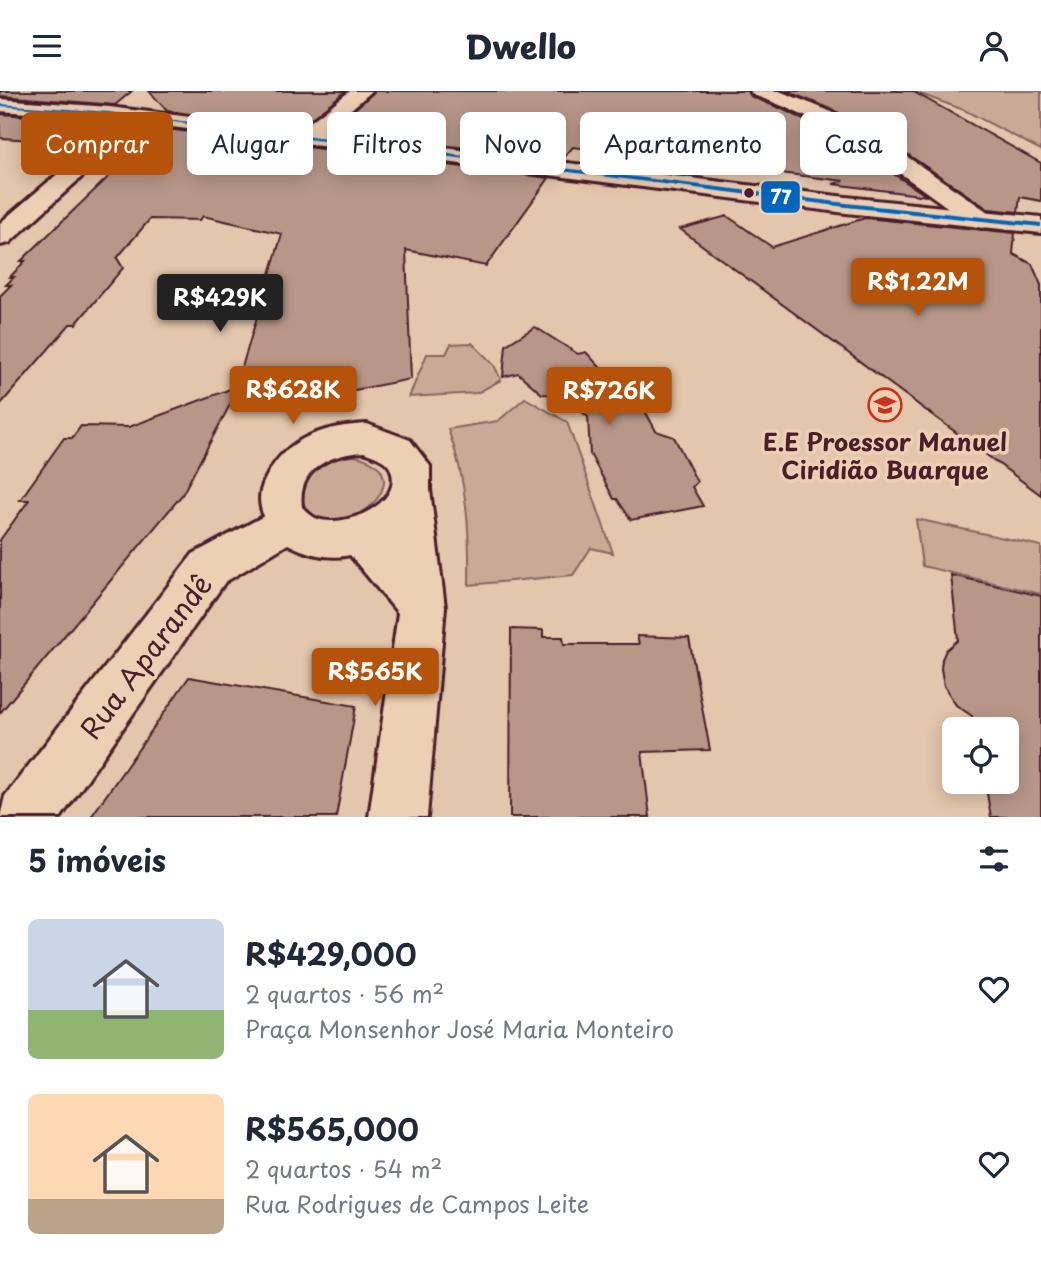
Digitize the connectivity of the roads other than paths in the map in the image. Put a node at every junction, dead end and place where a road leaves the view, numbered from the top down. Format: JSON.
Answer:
{"nodes":[{"id":1,"x":362,"y":91,"type":"edge"},
{"id":2,"x":760,"y":91,"type":"edge"},
{"id":3,"x":0,"y":105,"type":"edge"},
{"id":4,"x":79,"y":112,"type":"edge"},
{"id":5,"x":313,"y":131,"type":"edge"},
{"id":6,"x":313,"y":139,"type":"edge"},
{"id":7,"x":70,"y":175,"type":"edge"},
{"id":8,"x":982,"y":220,"type":"junction"},
{"id":9,"x":1041,"y":225,"type":"edge"},
{"id":10,"x":0,"y":237,"type":"edge"},
{"id":11,"x":411,"y":493,"type":"junction"},
{"id":12,"x":289,"y":523,"type":"junction"},
{"id":13,"x":360,"y":536,"type":"junction"},
{"id":14,"x":422,"y":607,"type":"junction"},
{"id":15,"x":26,"y":817,"type":"edge"},
{"id":16,"x":398,"y":817,"type":"edge"}],
"edges":[{"from":1,"to":5,"type":"street"},
{"from":2,"to":8,"type":"street"},
{"from":3,"to":4,"type":"street"},
{"from":6,"to":8,"type":"street"},
{"from":7,"to":10,"type":"street"},
{"from":8,"to":9,"type":"street"},
{"from":11,"to":12,"type":"street"},
{"from":11,"to":13,"type":"street"},
{"from":11,"to":14,"type":"street"},
{"from":12,"to":13,"type":"street"},
{"from":12,"to":15,"type":"street","name":"Rua Aparandê"},
{"from":13,"to":14,"type":"street"},
{"from":14,"to":16,"type":"street"}]}
